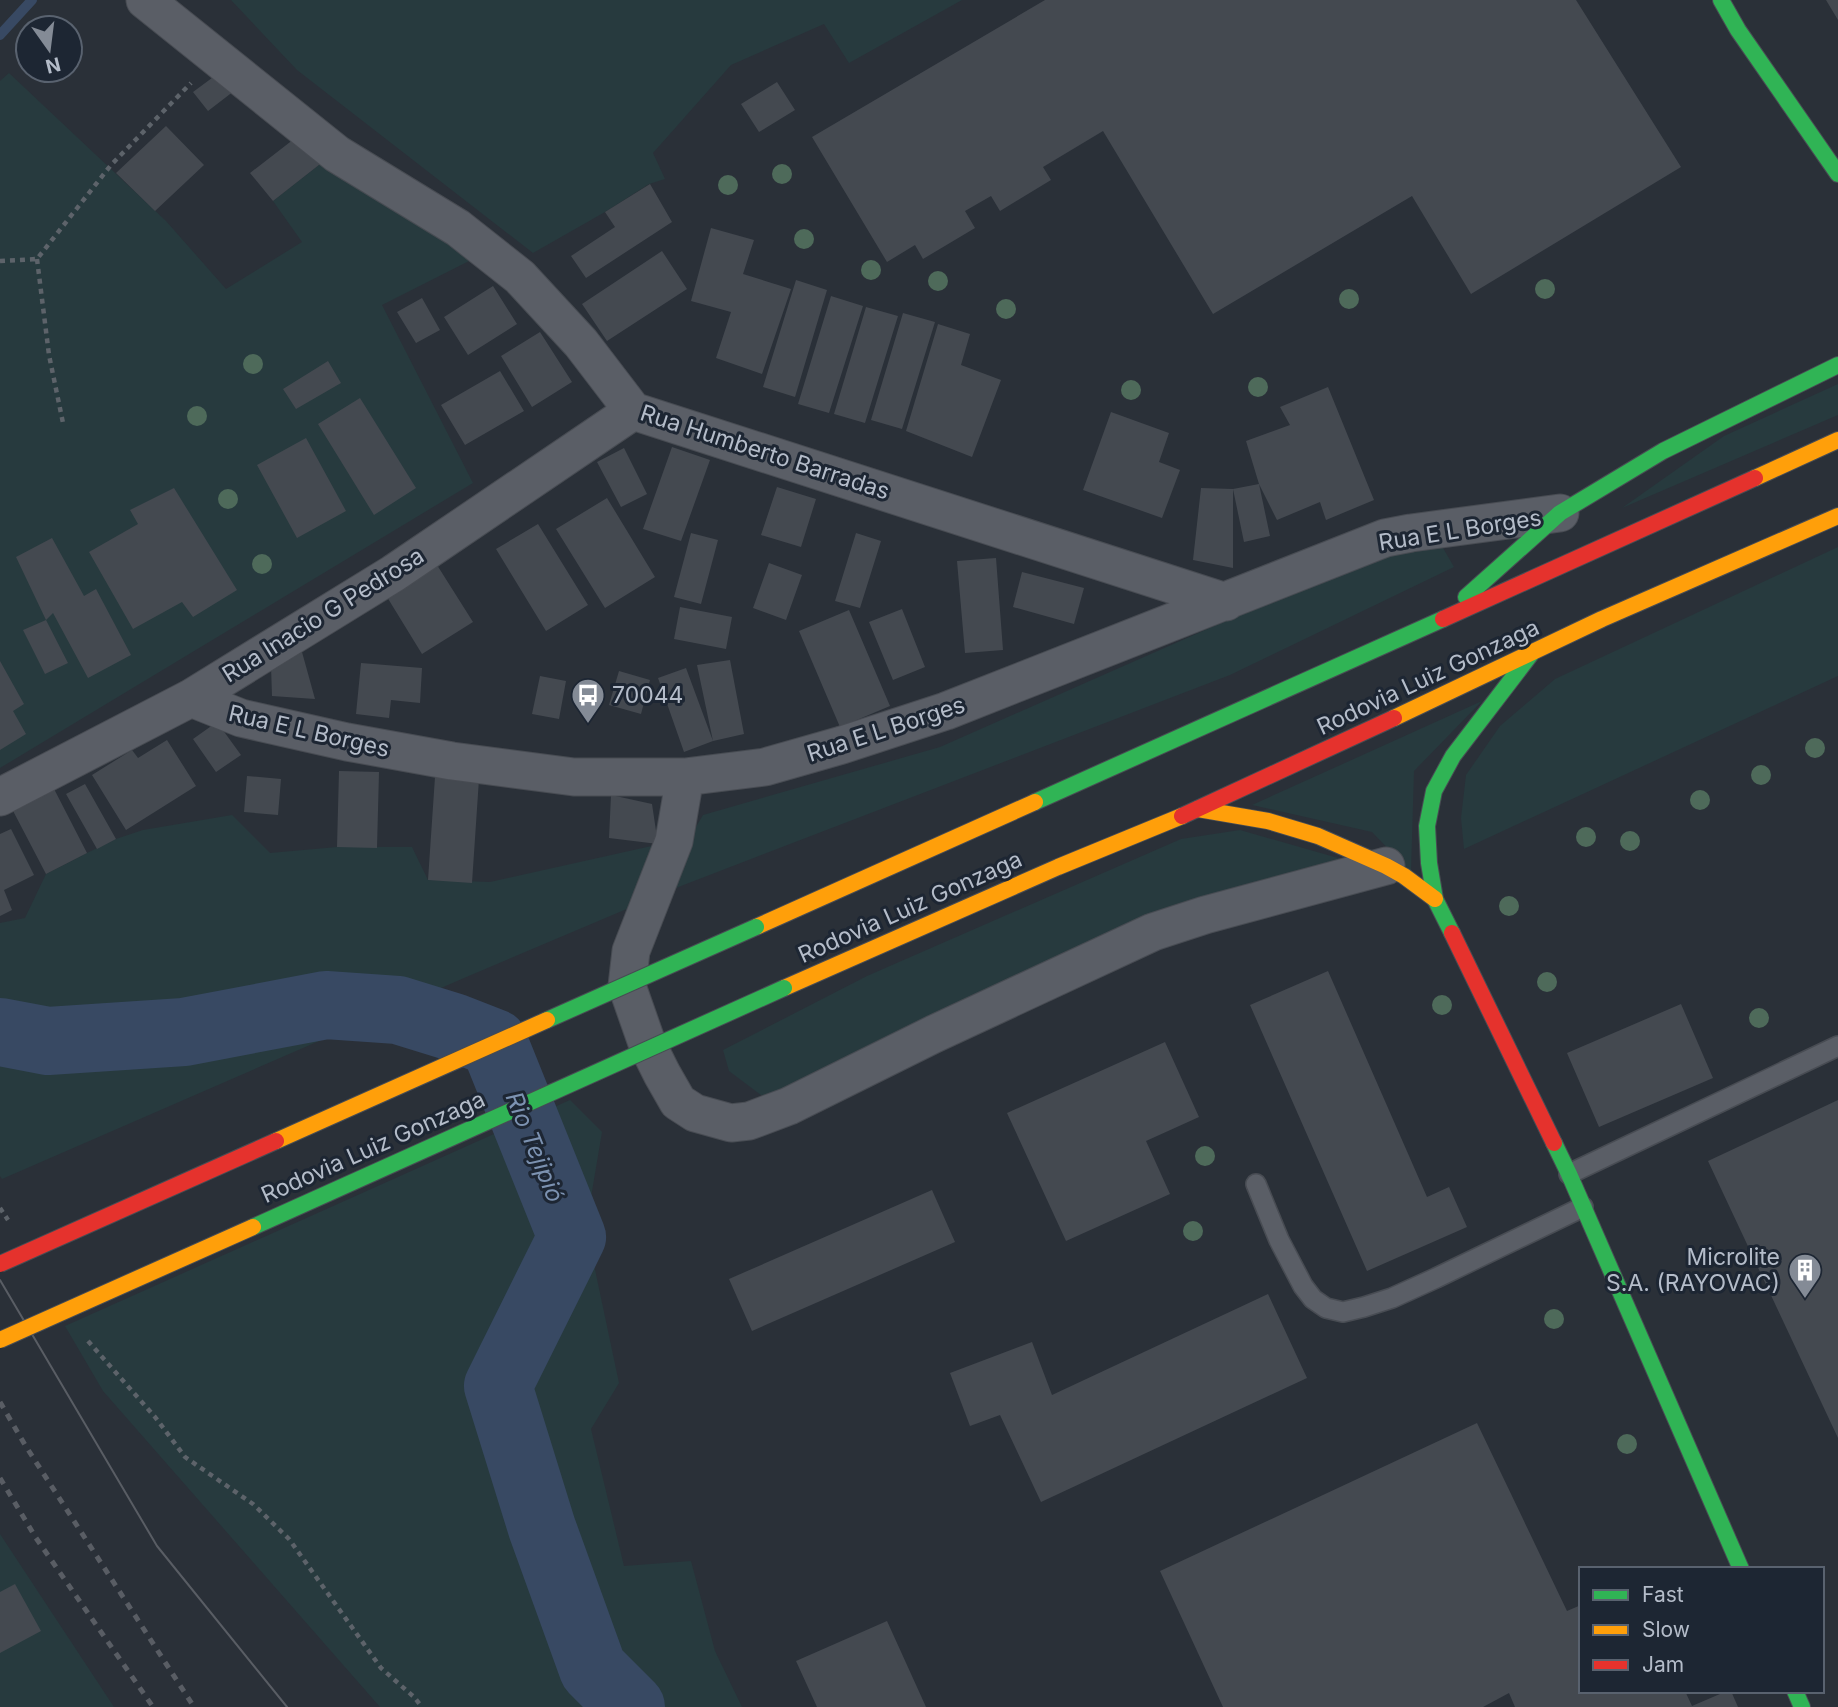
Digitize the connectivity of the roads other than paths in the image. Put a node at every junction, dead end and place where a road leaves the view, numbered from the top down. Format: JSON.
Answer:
{"nodes":[{"id":1,"x":145,"y":0,"type":"edge"},
{"id":2,"x":1721,"y":0,"type":"edge"},
{"id":3,"x":1838,"y":174,"type":"edge"},
{"id":4,"x":1838,"y":365,"type":"edge"},
{"id":5,"x":633,"y":411,"type":"junction"},
{"id":6,"x":1838,"y":440,"type":"edge"},
{"id":7,"x":1560,"y":513,"type":"junction"},
{"id":8,"x":1838,"y":516,"type":"edge"},
{"id":9,"x":1226,"y":602,"type":"junction"},
{"id":10,"x":1435,"y":624,"type":"junction"},
{"id":11,"x":1531,"y":654,"type":"junction"},
{"id":12,"x":191,"y":698,"type":"junction"},
{"id":13,"x":685,"y":777,"type":"junction"},
{"id":14,"x":0,"y":797,"type":"edge"},
{"id":15,"x":1198,"y":809,"type":"junction"},
{"id":16,"x":1385,"y":866,"type":"junction"},
{"id":17,"x":1435,"y":899,"type":"junction"},
{"id":18,"x":1838,"y":1046,"type":"edge"},
{"id":19,"x":1569,"y":1174,"type":"junction"},
{"id":20,"x":1256,"y":1184,"type":"dead end"},
{"id":21,"x":1583,"y":1208,"type":"junction"},
{"id":22,"x":0,"y":1264,"type":"edge"},
{"id":23,"x":0,"y":1340,"type":"edge"},
{"id":24,"x":1740,"y":1567,"type":"edge"}],
"edges":[{"from":1,"to":5,"type":"street","name":"Rua Humberto Barradas"},
{"from":2,"to":3,"type":"main road"},
{"from":4,"to":7,"type":"main road"},
{"from":5,"to":9,"type":"street","name":"Rua Humberto Barradas"},
{"from":5,"to":12,"type":"street","name":"Rua Inacio G Pedrosa"},
{"from":6,"to":10,"type":"main road","name":"Rodovia Luiz Gonzaga"},
{"from":7,"to":9,"type":"street","name":"Rua E L Borges"},
{"from":7,"to":10,"type":"main road"},
{"from":8,"to":11,"type":"main road","name":"Rodovia Luiz Gonzaga"},
{"from":9,"to":13,"type":"street","name":"Rua E L Borges"},
{"from":10,"to":22,"type":"main road","name":"Rodovia Luiz Gonzaga","bridge":true},
{"from":11,"to":15,"type":"main road","name":"Rodovia Luiz Gonzaga"},
{"from":11,"to":17,"type":"main road"},
{"from":12,"to":13,"type":"street","name":"Rua E L Borges"},
{"from":12,"to":14,"type":"street","name":"Rua Inacio G Pedrosa"},
{"from":13,"to":16,"type":"street"},
{"from":15,"to":16,"type":"main road"},
{"from":15,"to":23,"type":"main road","name":"Rodovia Luiz Gonzaga","bridge":true},
{"from":16,"to":17,"type":"main road"},
{"from":17,"to":19,"type":"main road"},
{"from":18,"to":19,"type":"lane"},
{"from":19,"to":21,"type":"main road"},
{"from":20,"to":21,"type":"lane"},
{"from":21,"to":24,"type":"main road"}]}
